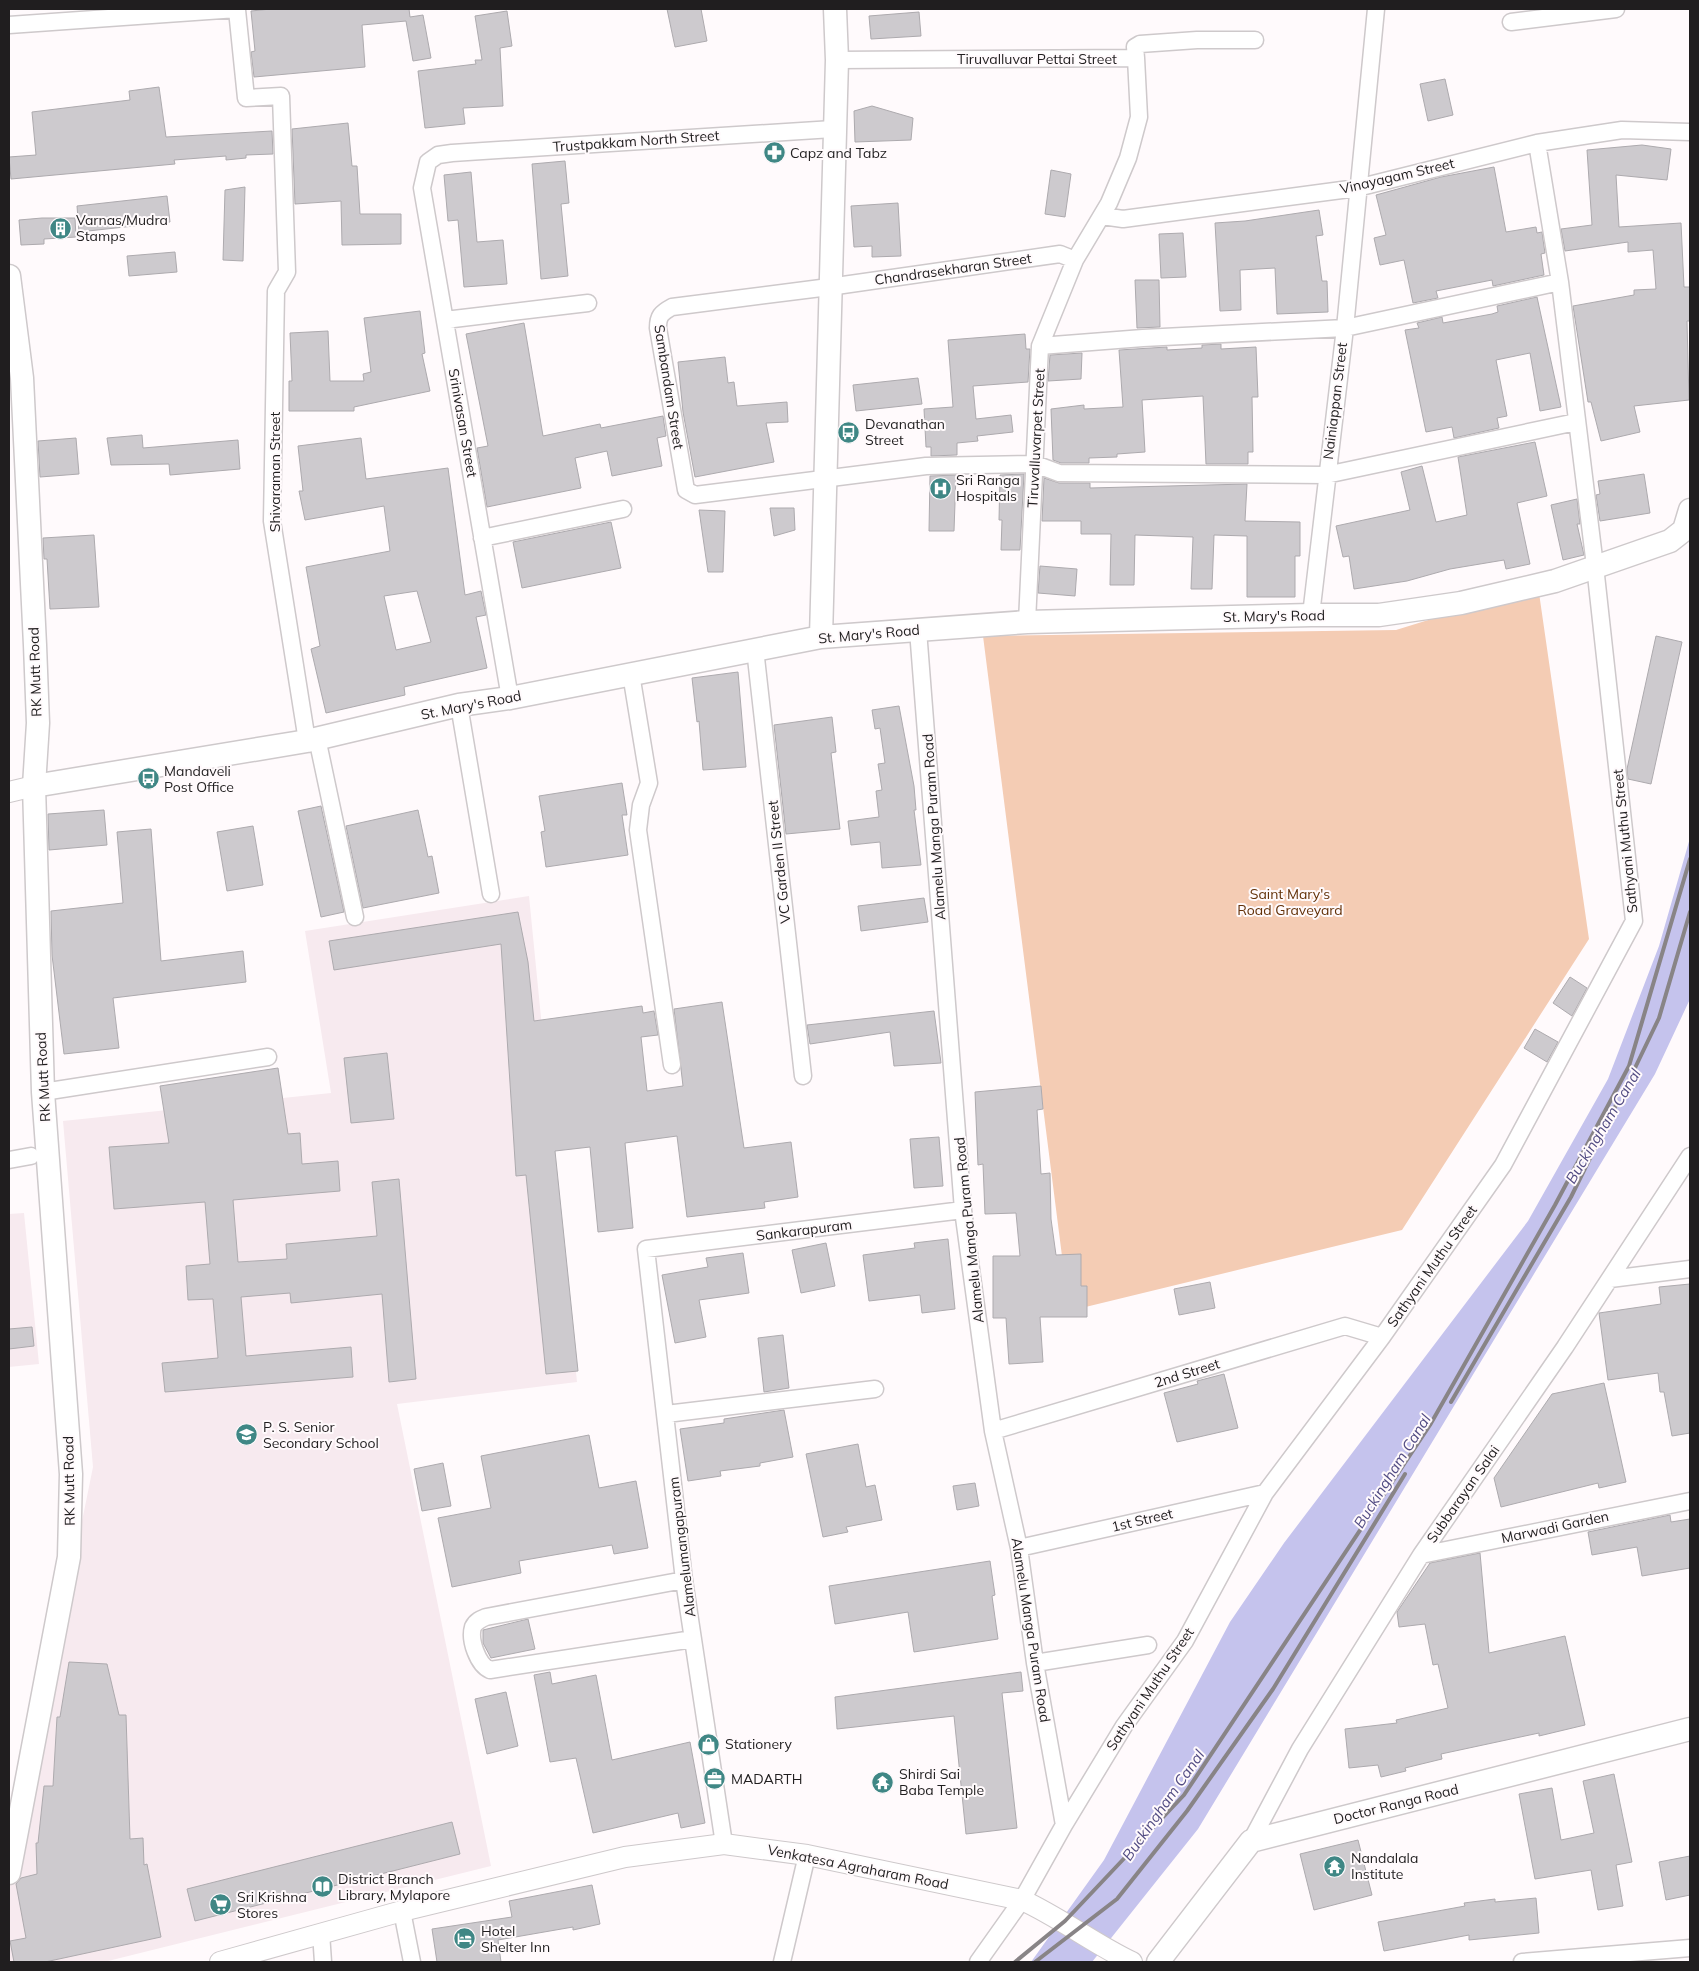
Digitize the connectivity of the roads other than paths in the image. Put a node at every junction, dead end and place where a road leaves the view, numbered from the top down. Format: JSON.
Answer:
{"nodes":[{"id":1,"x":835,"y":9,"type":"edge"},
{"id":2,"x":1376,"y":9,"type":"edge"},
{"id":3,"x":1616,"y":9,"type":"edge"},
{"id":4,"x":237,"y":10,"type":"edge"},
{"id":5,"x":1511,"y":22,"type":"dead end"},
{"id":6,"x":9,"y":25,"type":"edge"},
{"id":7,"x":1255,"y":40,"type":"dead end"},
{"id":8,"x":1136,"y":58,"type":"junction"},
{"id":9,"x":837,"y":60,"type":"junction"},
{"id":10,"x":833,"y":129,"type":"junction"},
{"id":11,"x":1690,"y":132,"type":"edge"},
{"id":12,"x":1537,"y":143,"type":"junction"},
{"id":13,"x":438,"y":155,"type":"joint"},
{"id":14,"x":1357,"y":188,"type":"junction"},
{"id":15,"x":1102,"y":216,"type":"junction"},
{"id":16,"x":1076,"y":260,"type":"junction"},
{"id":17,"x":9,"y":276,"type":"edge"},
{"id":18,"x":1560,"y":282,"type":"junction"},
{"id":19,"x":829,"y":287,"type":"junction"},
{"id":20,"x":588,"y":303,"type":"dead end"},
{"id":21,"x":445,"y":320,"type":"junction"},
{"id":22,"x":1345,"y":328,"type":"junction"},
{"id":23,"x":1040,"y":346,"type":"junction"},
{"id":24,"x":16,"y":378,"type":"edge"},
{"id":25,"x":1576,"y":422,"type":"junction"},
{"id":26,"x":1035,"y":464,"type":"junction"},
{"id":27,"x":1326,"y":475,"type":"junction"},
{"id":28,"x":826,"y":477,"type":"junction"},
{"id":29,"x":623,"y":509,"type":"dead end"},
{"id":30,"x":1690,"y":510,"type":"edge"},
{"id":31,"x":482,"y":538,"type":"junction"},
{"id":32,"x":1595,"y":566,"type":"junction"},
{"id":33,"x":1311,"y":614,"type":"junction"},
{"id":34,"x":1027,"y":622,"type":"junction"},
{"id":35,"x":918,"y":630,"type":"junction"},
{"id":36,"x":821,"y":637,"type":"junction"},
{"id":37,"x":755,"y":649,"type":"junction"},
{"id":38,"x":631,"y":674,"type":"junction"},
{"id":39,"x":510,"y":698,"type":"junction"},
{"id":40,"x":459,"y":706,"type":"junction"},
{"id":41,"x":312,"y":740,"type":"junction"},
{"id":42,"x":34,"y":786,"type":"junction"},
{"id":43,"x":9,"y":792,"type":"edge"},
{"id":44,"x":490,"y":894,"type":"dead end"},
{"id":45,"x":355,"y":917,"type":"dead end"},
{"id":46,"x":268,"y":1057,"type":"dead end"},
{"id":47,"x":672,"y":1065,"type":"dead end"},
{"id":48,"x":803,"y":1076,"type":"dead end"},
{"id":49,"x":43,"y":1092,"type":"junction"},
{"id":50,"x":31,"y":1156,"type":"dead end"},
{"id":51,"x":1690,"y":1156,"type":"edge"},
{"id":52,"x":9,"y":1160,"type":"edge"},
{"id":53,"x":963,"y":1210,"type":"junction"},
{"id":54,"x":646,"y":1249,"type":"joint"},
{"id":55,"x":1690,"y":1269,"type":"edge"},
{"id":56,"x":1610,"y":1279,"type":"junction"},
{"id":57,"x":1382,"y":1337,"type":"junction"},
{"id":58,"x":875,"y":1389,"type":"dead end"},
{"id":59,"x":666,"y":1414,"type":"junction"},
{"id":60,"x":993,"y":1431,"type":"junction"},
{"id":61,"x":1265,"y":1493,"type":"junction"},
{"id":62,"x":1690,"y":1501,"type":"edge"},
{"id":63,"x":1019,"y":1548,"type":"junction"},
{"id":64,"x":1421,"y":1555,"type":"junction"},
{"id":65,"x":684,"y":1580,"type":"junction"},
{"id":66,"x":693,"y":1639,"type":"junction"},
{"id":67,"x":1148,"y":1645,"type":"dead end"},
{"id":68,"x":1035,"y":1663,"type":"junction"},
{"id":69,"x":1690,"y":1729,"type":"edge"},
{"id":70,"x":1064,"y":1825,"type":"junction"},
{"id":71,"x":1251,"y":1841,"type":"junction"},
{"id":72,"x":724,"y":1844,"type":"junction"},
{"id":73,"x":808,"y":1855,"type":"junction"},
{"id":74,"x":9,"y":1873,"type":"edge"},
{"id":75,"x":1022,"y":1900,"type":"junction"},
{"id":76,"x":402,"y":1911,"type":"junction"},
{"id":77,"x":321,"y":1933,"type":"junction"},
{"id":78,"x":1690,"y":1948,"type":"edge"},
{"id":79,"x":1124,"y":1958,"type":"edge"},
{"id":80,"x":220,"y":1962,"type":"edge"},
{"id":81,"x":323,"y":1962,"type":"edge"},
{"id":82,"x":412,"y":1962,"type":"edge"},
{"id":83,"x":782,"y":1962,"type":"edge"},
{"id":84,"x":978,"y":1962,"type":"edge"},
{"id":85,"x":1158,"y":1962,"type":"edge"},
{"id":86,"x":1522,"y":1962,"type":"edge"}],
"edges":[{"from":1,"to":9,"type":"main road"},
{"from":2,"to":14,"type":"street","name":"Nainiappan Street"},
{"from":3,"to":5,"type":"street"},
{"from":4,"to":6,"type":"street"},
{"from":4,"to":41,"type":"street","name":"Shivaraman Street"},
{"from":7,"to":8,"type":"street","name":"Tiruvalluvar Pettai Street"},
{"from":8,"to":9,"type":"street","name":"Tiruvalluvar Pettai Street"},
{"from":8,"to":15,"type":"street","name":"Tiruvalluvarpet Street"},
{"from":9,"to":10,"type":"main road"},
{"from":10,"to":13,"type":"street","name":"Trustpakkam North Street"},
{"from":10,"to":19,"type":"main road"},
{"from":11,"to":12,"type":"street","name":"Vinayagam Street"},
{"from":12,"to":14,"type":"street","name":"Vinayagam Street"},
{"from":12,"to":18,"type":"street","name":"Sathyani Muthu Street"},
{"from":13,"to":21,"type":"street","name":"Srinivasan Street"},
{"from":14,"to":15,"type":"street","name":"Vinayagam Street"},
{"from":14,"to":22,"type":"street","name":"Nainiappan Street"},
{"from":15,"to":16,"type":"street","name":"Tiruvalluvarpet Street"},
{"from":16,"to":19,"type":"street","name":"Chandrasekharan Street"},
{"from":16,"to":23,"type":"street","name":"Tiruvalluvarpet Street"},
{"from":17,"to":24,"type":"main road","name":"RK Mutt Road"},
{"from":18,"to":22,"type":"street"},
{"from":18,"to":25,"type":"street","name":"Sathyani Muthu Street"},
{"from":19,"to":28,"type":"main road"},
{"from":19,"to":28,"type":"street","name":"Sambandam Street"},
{"from":20,"to":21,"type":"street"},
{"from":21,"to":31,"type":"street","name":"Srinivasan Street"},
{"from":22,"to":23,"type":"street"},
{"from":22,"to":27,"type":"street","name":"Nainiappan Street"},
{"from":23,"to":26,"type":"street","name":"Tiruvalluvarpet Street"},
{"from":24,"to":42,"type":"main road","name":"RK Mutt Road"},
{"from":25,"to":27,"type":"street"},
{"from":25,"to":32,"type":"street","name":"Sathyani Muthu Street"},
{"from":26,"to":27,"type":"street"},
{"from":26,"to":28,"type":"street"},
{"from":26,"to":34,"type":"street","name":"Tiruvalluvarpet Street"},
{"from":27,"to":33,"type":"street","name":"Nainiappan Street"},
{"from":28,"to":36,"type":"main road"},
{"from":29,"to":31,"type":"street"},
{"from":30,"to":32,"type":"main road","name":"St. Mary's Road"},
{"from":31,"to":39,"type":"street","name":"Srinivasan Street"},
{"from":32,"to":33,"type":"main road","name":"St. Mary's Road"},
{"from":32,"to":57,"type":"street","name":"Sathyani Muthu Street"},
{"from":33,"to":34,"type":"main road","name":"St. Mary's Road"},
{"from":34,"to":35,"type":"main road","name":"St. Mary's Road"},
{"from":35,"to":36,"type":"main road","name":"St. Mary's Road"},
{"from":35,"to":53,"type":"street","name":"Alamelu Manga Puram Road"},
{"from":36,"to":37,"type":"main road","name":"St. Mary's Road"},
{"from":37,"to":38,"type":"main road","name":"St. Mary's Road"},
{"from":37,"to":48,"type":"street","name":"VC Garden II Street"},
{"from":38,"to":39,"type":"main road","name":"St. Mary's Road"},
{"from":38,"to":47,"type":"street"},
{"from":39,"to":40,"type":"main road","name":"St. Mary's Road"},
{"from":40,"to":41,"type":"main road","name":"St. Mary's Road"},
{"from":40,"to":44,"type":"street"},
{"from":41,"to":42,"type":"main road","name":"St. Mary's Road"},
{"from":41,"to":45,"type":"street","name":"Shivaraman Street"},
{"from":42,"to":43,"type":"street"},
{"from":42,"to":49,"type":"main road","name":"RK Mutt Road"},
{"from":46,"to":49,"type":"street"},
{"from":49,"to":74,"type":"main road","name":"RK Mutt Road"},
{"from":50,"to":52,"type":"street"},
{"from":51,"to":56,"type":"street","name":"Subbarayan Salai"},
{"from":53,"to":54,"type":"street","name":"Sankarapuram"},
{"from":53,"to":60,"type":"street","name":"Alamelu Manga Puram Road"},
{"from":54,"to":59,"type":"street","name":"Alamelumangapuram"},
{"from":55,"to":56,"type":"street"},
{"from":56,"to":64,"type":"street","name":"Subbarayan Salai"},
{"from":57,"to":60,"type":"street","name":"2nd Street"},
{"from":57,"to":61,"type":"street","name":"Sathyani Muthu Street"},
{"from":58,"to":59,"type":"street"},
{"from":59,"to":65,"type":"street","name":"Alamelumangapuram"},
{"from":60,"to":63,"type":"street","name":"Alamelu Manga Puram Road"},
{"from":61,"to":63,"type":"street","name":"1st Street"},
{"from":61,"to":70,"type":"street","name":"Sathyani Muthu Street"},
{"from":62,"to":64,"type":"street","name":"Marwadi Garden"},
{"from":63,"to":68,"type":"street","name":"Alamelu Manga Puram Road"},
{"from":64,"to":71,"type":"street","name":"Subbarayan Salai"},
{"from":65,"to":66,"type":"street","name":"Alamelumangapuram"},
{"from":65,"to":66,"type":"street"},
{"from":66,"to":72,"type":"street","name":"Alamelumangapuram"},
{"from":67,"to":68,"type":"street"},
{"from":68,"to":70,"type":"street","name":"Alamelu Manga Puram Road"},
{"from":69,"to":71,"type":"main road","name":"Doctor Ranga Road"},
{"from":70,"to":75,"type":"street","name":"Sathyani Muthu Street"},
{"from":71,"to":85,"type":"main road"},
{"from":72,"to":73,"type":"street","name":"Venkatesa Agraharam Road"},
{"from":72,"to":76,"type":"street","name":"Venkatesa Agraharam Road"},
{"from":73,"to":75,"type":"street","name":"Venkatesa Agraharam Road"},
{"from":73,"to":83,"type":"street"},
{"from":75,"to":79,"type":"street","name":"Venkatesa Agraharam Road"},
{"from":75,"to":84,"type":"street","name":"Sathyani Muthu Street"},
{"from":76,"to":77,"type":"street","name":"Venkatesa Agraharam Road"},
{"from":76,"to":82,"type":"street"},
{"from":77,"to":80,"type":"street","name":"Venkatesa Agraharam Road"},
{"from":77,"to":81,"type":"street"},
{"from":78,"to":86,"type":"street"}]}
